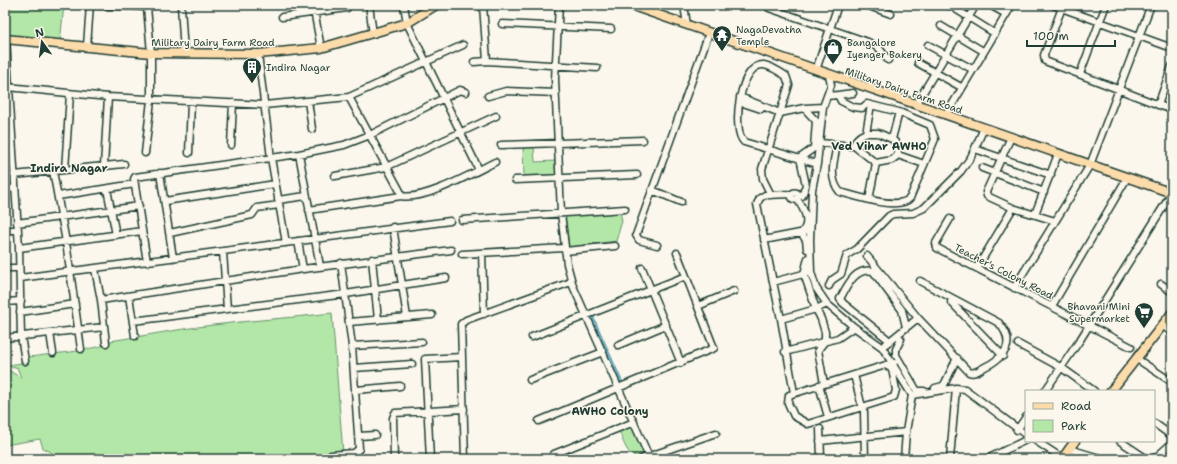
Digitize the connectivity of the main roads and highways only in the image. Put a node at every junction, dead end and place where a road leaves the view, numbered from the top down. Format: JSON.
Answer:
{"nodes":[{"id":1,"x":436,"y":5,"type":"edge"},
{"id":2,"x":630,"y":5,"type":"edge"},
{"id":3,"x":5,"y":39,"type":"edge"},
{"id":4,"x":1172,"y":193,"type":"edge"},
{"id":5,"x":1172,"y":313,"type":"edge"},
{"id":6,"x":1112,"y":390,"type":"edge"},
{"id":7,"x":1074,"y":442,"type":"edge"},
{"id":8,"x":1062,"y":458,"type":"edge"}],
"edges":[{"from":1,"to":3,"type":"main road","name":"Military Dairy Farm Road"},
{"from":2,"to":4,"type":"main road","name":"Military Dairy Farm Road"},
{"from":5,"to":6,"type":"main road"},
{"from":7,"to":8,"type":"main road"}]}
